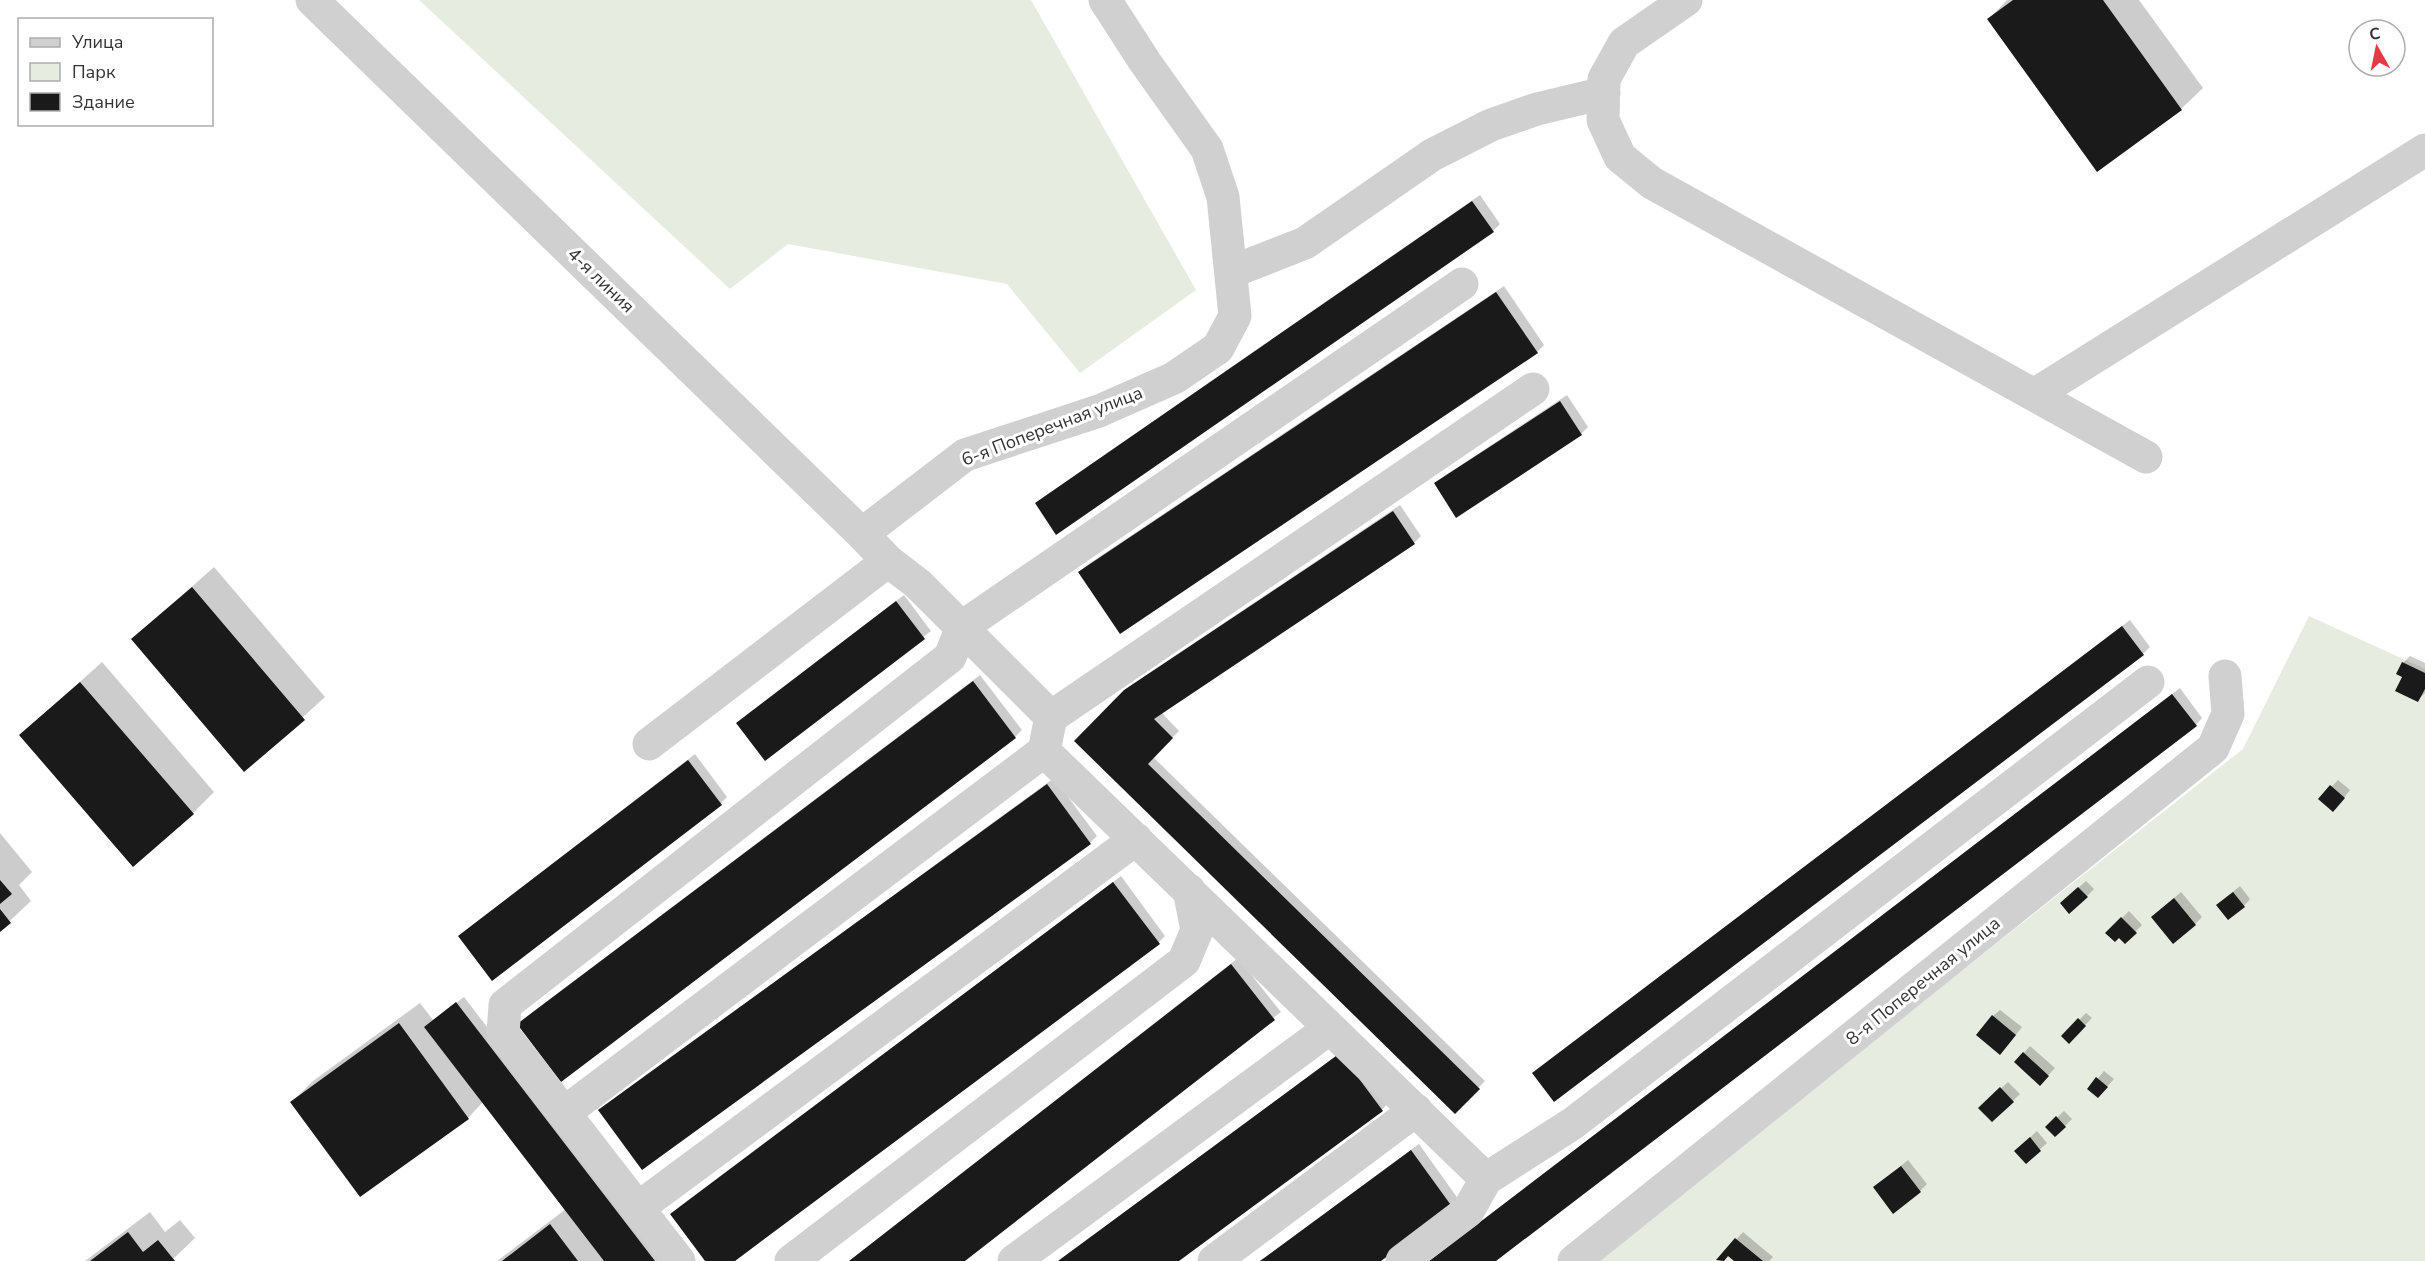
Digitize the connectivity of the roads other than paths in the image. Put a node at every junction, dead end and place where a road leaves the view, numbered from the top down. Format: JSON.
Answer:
{"nodes":[{"id":1,"x":312,"y":0,"type":"edge"},
{"id":2,"x":1105,"y":0,"type":"edge"},
{"id":3,"x":1686,"y":0,"type":"edge"},
{"id":4,"x":1604,"y":93,"type":"junction"},
{"id":5,"x":2425,"y":150,"type":"edge"},
{"id":6,"x":1231,"y":272,"type":"junction"},
{"id":7,"x":1462,"y":284,"type":"dead end"},
{"id":8,"x":1533,"y":389,"type":"dead end"},
{"id":9,"x":2034,"y":394,"type":"junction"},
{"id":10,"x":2146,"y":457,"type":"dead end"},
{"id":11,"x":862,"y":534,"type":"junction"},
{"id":12,"x":888,"y":561,"type":"junction"},
{"id":13,"x":962,"y":627,"type":"junction"},
{"id":14,"x":2225,"y":676,"type":"dead end"},
{"id":15,"x":2148,"y":682,"type":"dead end"},
{"id":16,"x":1051,"y":717,"type":"junction"},
{"id":17,"x":649,"y":744,"type":"dead end"},
{"id":18,"x":1044,"y":751,"type":"junction"},
{"id":19,"x":1136,"y":839,"type":"junction"},
{"id":20,"x":1189,"y":890,"type":"junction"},
{"id":21,"x":1330,"y":1028,"type":"junction"},
{"id":22,"x":1416,"y":1110,"type":"junction"},
{"id":23,"x":564,"y":1113,"type":"junction"},
{"id":24,"x":1486,"y":1179,"type":"junction"},
{"id":25,"x":639,"y":1208,"type":"junction"},
{"id":26,"x":680,"y":1261,"type":"edge"},
{"id":27,"x":791,"y":1261,"type":"edge"},
{"id":28,"x":1014,"y":1261,"type":"edge"},
{"id":29,"x":1214,"y":1261,"type":"edge"},
{"id":30,"x":1402,"y":1261,"type":"edge"},
{"id":31,"x":1574,"y":1261,"type":"edge"}],
"edges":[{"from":1,"to":11,"type":"street","name":"4-я линия"},
{"from":2,"to":6,"type":"street"},
{"from":3,"to":4,"type":"street"},
{"from":4,"to":6,"type":"street"},
{"from":4,"to":9,"type":"street"},
{"from":5,"to":9,"type":"street"},
{"from":6,"to":11,"type":"street","name":"6-я Поперечная улица"},
{"from":7,"to":13,"type":"street"},
{"from":8,"to":16,"type":"street"},
{"from":9,"to":10,"type":"street"},
{"from":11,"to":12,"type":"street","name":"4-я линия"},
{"from":12,"to":13,"type":"street","name":"4-я линия"},
{"from":12,"to":17,"type":"street"},
{"from":13,"to":16,"type":"street","name":"4-я линия"},
{"from":13,"to":23,"type":"street"},
{"from":14,"to":31,"type":"street","name":"8-я Поперечная улица"},
{"from":15,"to":24,"type":"street"},
{"from":16,"to":18,"type":"street"},
{"from":18,"to":19,"type":"street"},
{"from":18,"to":23,"type":"street"},
{"from":19,"to":20,"type":"street"},
{"from":19,"to":25,"type":"street"},
{"from":20,"to":21,"type":"street"},
{"from":20,"to":27,"type":"street"},
{"from":21,"to":22,"type":"street"},
{"from":21,"to":28,"type":"street"},
{"from":22,"to":24,"type":"street"},
{"from":22,"to":29,"type":"street"},
{"from":23,"to":25,"type":"street"},
{"from":24,"to":30,"type":"street"},
{"from":25,"to":26,"type":"street"}]}
